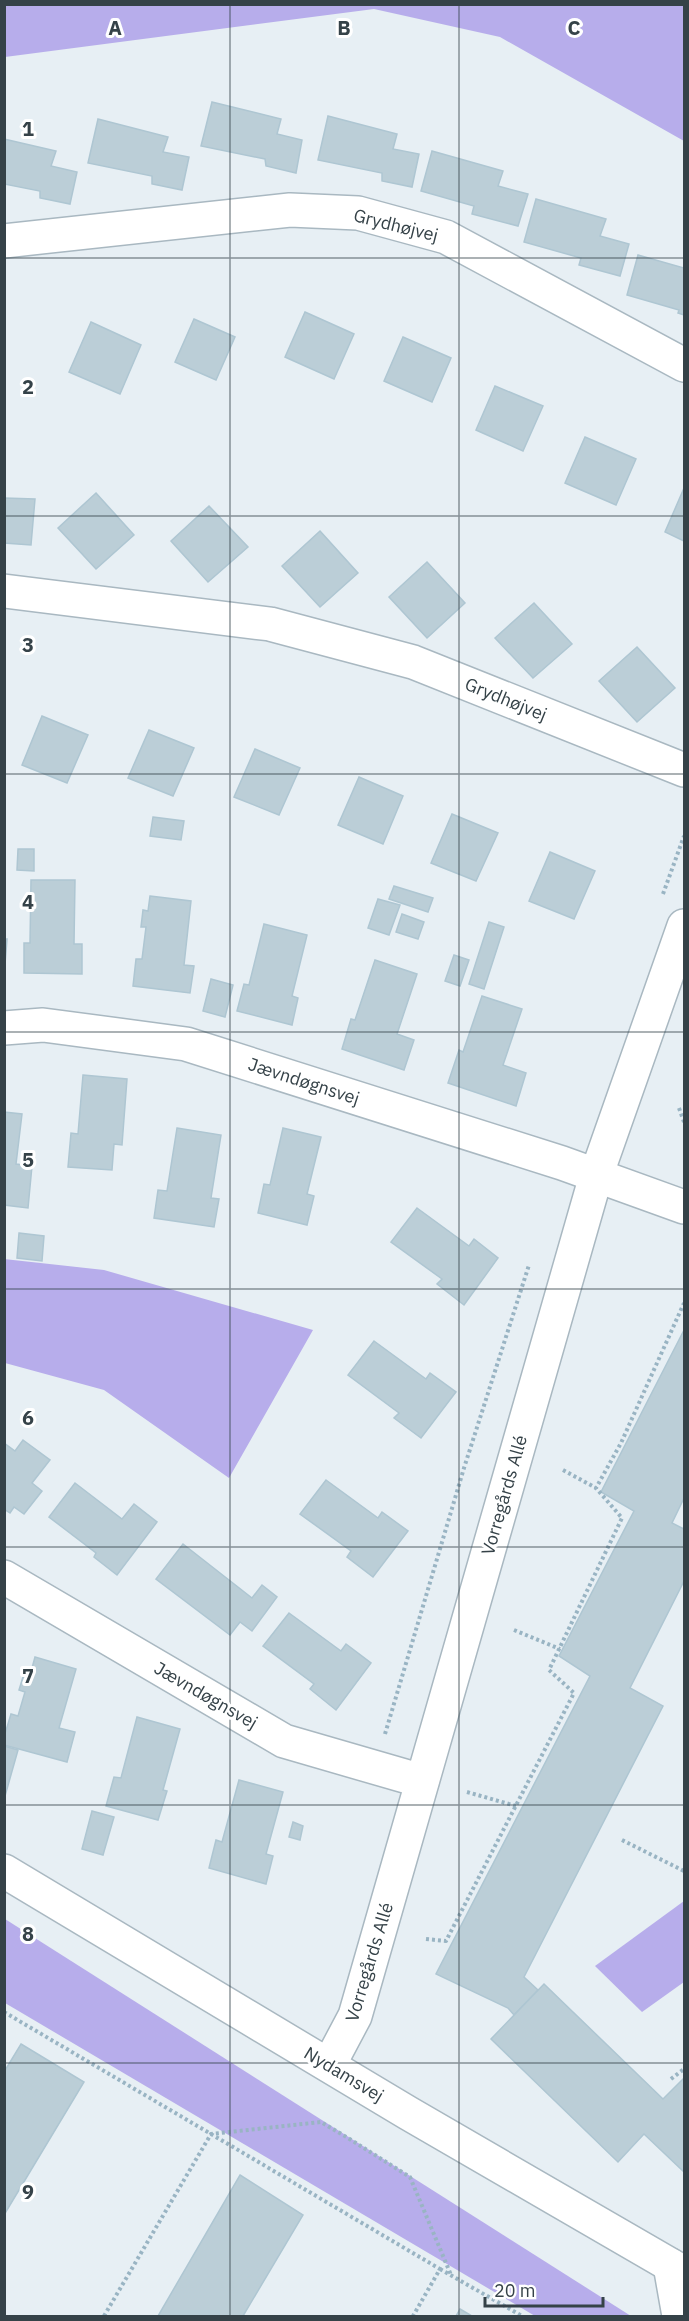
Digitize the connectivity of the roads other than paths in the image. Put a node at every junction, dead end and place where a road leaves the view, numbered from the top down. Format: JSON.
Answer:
{"nodes":[{"id":1,"x":4,"y":241,"type":"edge"},
{"id":2,"x":684,"y":365,"type":"edge"},
{"id":3,"x":4,"y":591,"type":"edge"},
{"id":4,"x":684,"y":770,"type":"edge"},
{"id":5,"x":684,"y":926,"type":"edge"},
{"id":6,"x":4,"y":1028,"type":"edge"},
{"id":7,"x":596,"y":1176,"type":"junction"},
{"id":8,"x":684,"y":1207,"type":"edge"},
{"id":9,"x":4,"y":1577,"type":"edge"},
{"id":10,"x":422,"y":1781,"type":"junction"},
{"id":11,"x":4,"y":1871,"type":"edge"},
{"id":12,"x":329,"y":2065,"type":"junction"},
{"id":13,"x":677,"y":2269,"type":"edge"},
{"id":14,"x":679,"y":2316,"type":"edge"}],
"edges":[{"from":1,"to":2,"type":"street","name":"Grydhøjvej"},
{"from":3,"to":4,"type":"street","name":"Grydhøjvej"},
{"from":5,"to":7,"type":"street","name":"Vorregårds Allé"},
{"from":6,"to":7,"type":"street","name":"Jævndøgnsvej"},
{"from":7,"to":8,"type":"street","name":"Jævndøgnsvej"},
{"from":7,"to":10,"type":"street","name":"Vorregårds Allé"},
{"from":9,"to":10,"type":"street","name":"Jævndøgnsvej"},
{"from":10,"to":12,"type":"street","name":"Vorregårds Allé"},
{"from":11,"to":12,"type":"street","name":"Nydamsvej"},
{"from":12,"to":13,"type":"street","name":"Nydamsvej"},
{"from":13,"to":14,"type":"street"}]}
